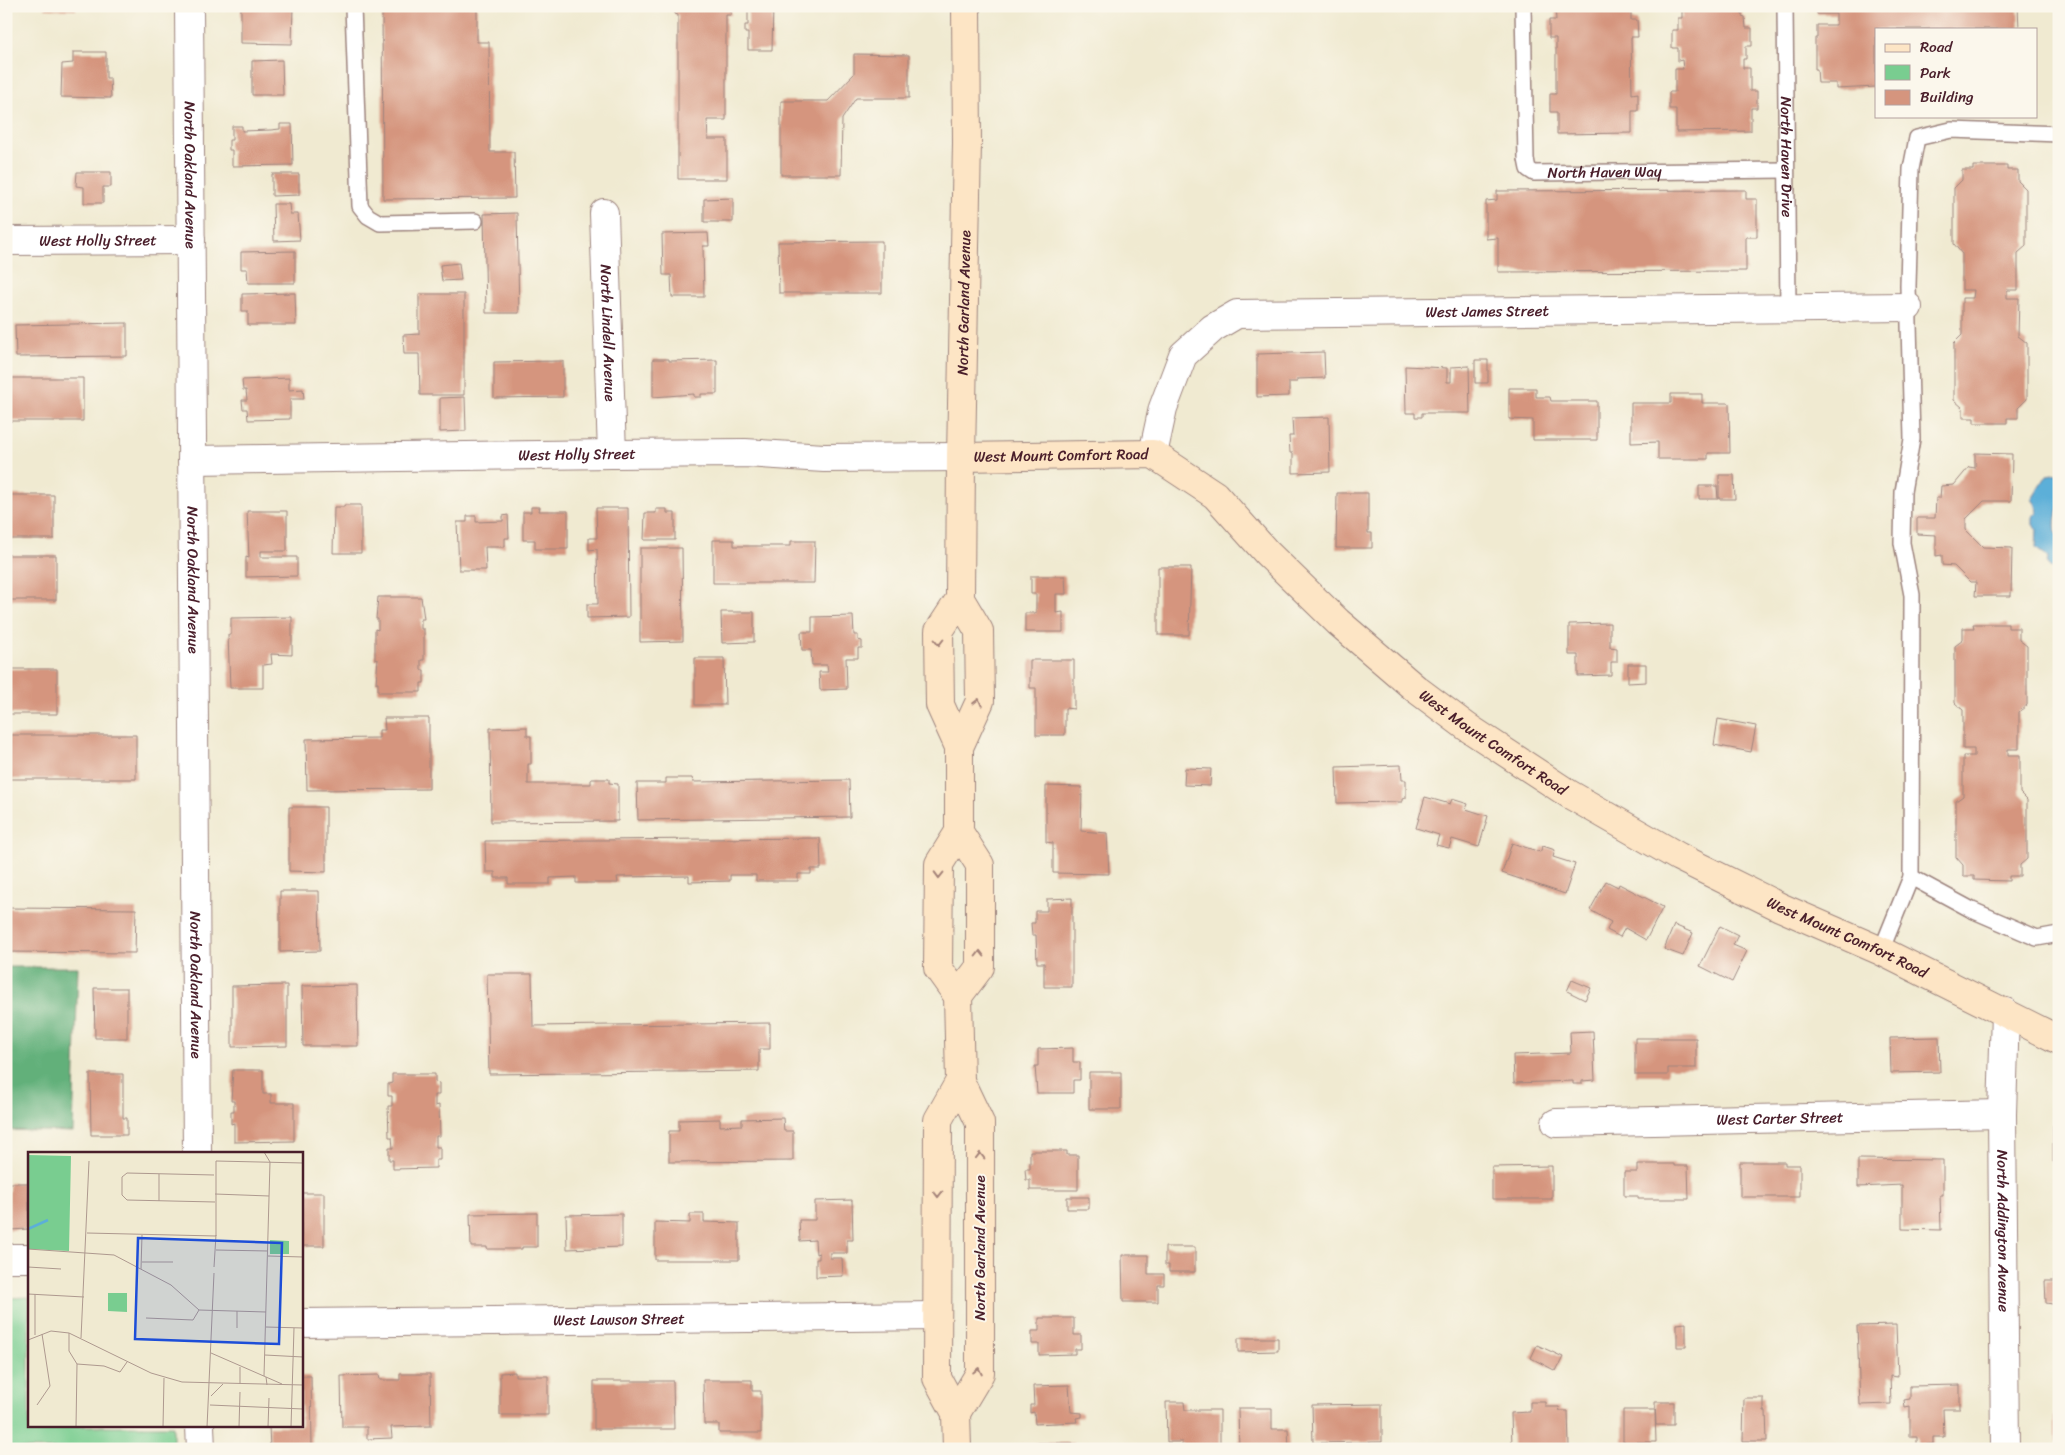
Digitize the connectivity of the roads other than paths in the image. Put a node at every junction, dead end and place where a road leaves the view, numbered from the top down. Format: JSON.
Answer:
{"nodes":[{"id":1,"x":189,"y":6,"type":"edge"},
{"id":2,"x":353,"y":6,"type":"edge"},
{"id":3,"x":966,"y":6,"type":"edge"},
{"id":4,"x":1523,"y":6,"type":"edge"},
{"id":5,"x":1785,"y":6,"type":"edge"},
{"id":6,"x":2059,"y":134,"type":"edge"},
{"id":7,"x":1786,"y":170,"type":"junction"},
{"id":8,"x":604,"y":213,"type":"dead end"},
{"id":9,"x":475,"y":221,"type":"dead end"},
{"id":10,"x":191,"y":240,"type":"junction"},
{"id":11,"x":6,"y":241,"type":"edge"},
{"id":12,"x":1908,"y":307,"type":"junction"},
{"id":13,"x":1788,"y":308,"type":"junction"},
{"id":14,"x":612,"y":454,"type":"junction"},
{"id":15,"x":1154,"y":454,"type":"junction"},
{"id":16,"x":960,"y":457,"type":"junction"},
{"id":17,"x":192,"y":460,"type":"junction"},
{"id":18,"x":960,"y":599,"type":"junction"},
{"id":19,"x":959,"y":747,"type":"junction"},
{"id":20,"x":959,"y":832,"type":"junction"},
{"id":21,"x":1911,"y":877,"type":"junction"},
{"id":22,"x":2059,"y":934,"type":"edge"},
{"id":23,"x":1881,"y":950,"type":"junction"},
{"id":24,"x":958,"y":996,"type":"junction"},
{"id":25,"x":2005,"y":1012,"type":"junction"},
{"id":26,"x":2059,"y":1040,"type":"edge"},
{"id":27,"x":960,"y":1081,"type":"junction"},
{"id":28,"x":2002,"y":1114,"type":"junction"},
{"id":29,"x":1556,"y":1123,"type":"dead end"},
{"id":30,"x":197,"y":1152,"type":"edge"},
{"id":31,"x":6,"y":1258,"type":"edge"},
{"id":32,"x":28,"y":1258,"type":"edge"},
{"id":33,"x":937,"y":1316,"type":"junction"},
{"id":34,"x":302,"y":1323,"type":"edge"},
{"id":35,"x":956,"y":1414,"type":"junction"},
{"id":36,"x":200,"y":1428,"type":"edge"},
{"id":37,"x":201,"y":1449,"type":"edge"},
{"id":38,"x":957,"y":1449,"type":"edge"},
{"id":39,"x":2006,"y":1449,"type":"edge"}],
"edges":[{"from":1,"to":10,"type":"street","name":"North Oakland Avenue"},
{"from":2,"to":9,"type":"lane"},
{"from":3,"to":16,"type":"main road","name":"North Garland Avenue"},
{"from":4,"to":7,"type":"lane","name":"North Haven Way"},
{"from":5,"to":7,"type":"lane","name":"North Haven Drive"},
{"from":6,"to":12,"type":"lane"},
{"from":7,"to":13,"type":"lane","name":"North Haven Drive"},
{"from":8,"to":14,"type":"street","name":"North Lindell Avenue"},
{"from":10,"to":11,"type":"street","name":"West Holly Street"},
{"from":10,"to":17,"type":"street","name":"North Oakland Avenue"},
{"from":12,"to":13,"type":"street","name":"West James Street"},
{"from":12,"to":21,"type":"lane"},
{"from":13,"to":15,"type":"street","name":"West James Street"},
{"from":14,"to":16,"type":"street","name":"West Holly Street"},
{"from":14,"to":17,"type":"street","name":"West Holly Street"},
{"from":15,"to":16,"type":"main road","name":"West Mount Comfort Road"},
{"from":15,"to":23,"type":"main road","name":"West Mount Comfort Road"},
{"from":16,"to":18,"type":"main road","name":"North Garland Avenue"},
{"from":17,"to":30,"type":"street","name":"North Oakland Avenue"},
{"from":19,"to":18,"type":"main road","one_way":true},
{"from":18,"to":19,"type":"main road","one_way":true},
{"from":19,"to":20,"type":"main road"},
{"from":20,"to":24,"type":"main road","one_way":true},
{"from":24,"to":20,"type":"main road","one_way":true},
{"from":21,"to":22,"type":"lane"},
{"from":21,"to":23,"type":"lane"},
{"from":23,"to":25,"type":"main road","name":"West Mount Comfort Road"},
{"from":24,"to":27,"type":"main road","name":"North Garland Avenue"},
{"from":25,"to":26,"type":"main road","name":"West Mount Comfort Road"},
{"from":25,"to":28,"type":"street","name":"North Addington Avenue"},
{"from":27,"to":33,"type":"main road","one_way":true},
{"from":35,"to":27,"type":"main road","name":"North Garland Avenue","one_way":true},
{"from":28,"to":29,"type":"street","name":"West Carter Street"},
{"from":28,"to":39,"type":"street","name":"North Addington Avenue"},
{"from":31,"to":32,"type":"street"},
{"from":33,"to":34,"type":"street","name":"West Lawson Street"},
{"from":33,"to":35,"type":"main road"},
{"from":35,"to":38,"type":"main road"},
{"from":36,"to":37,"type":"street"}]}
